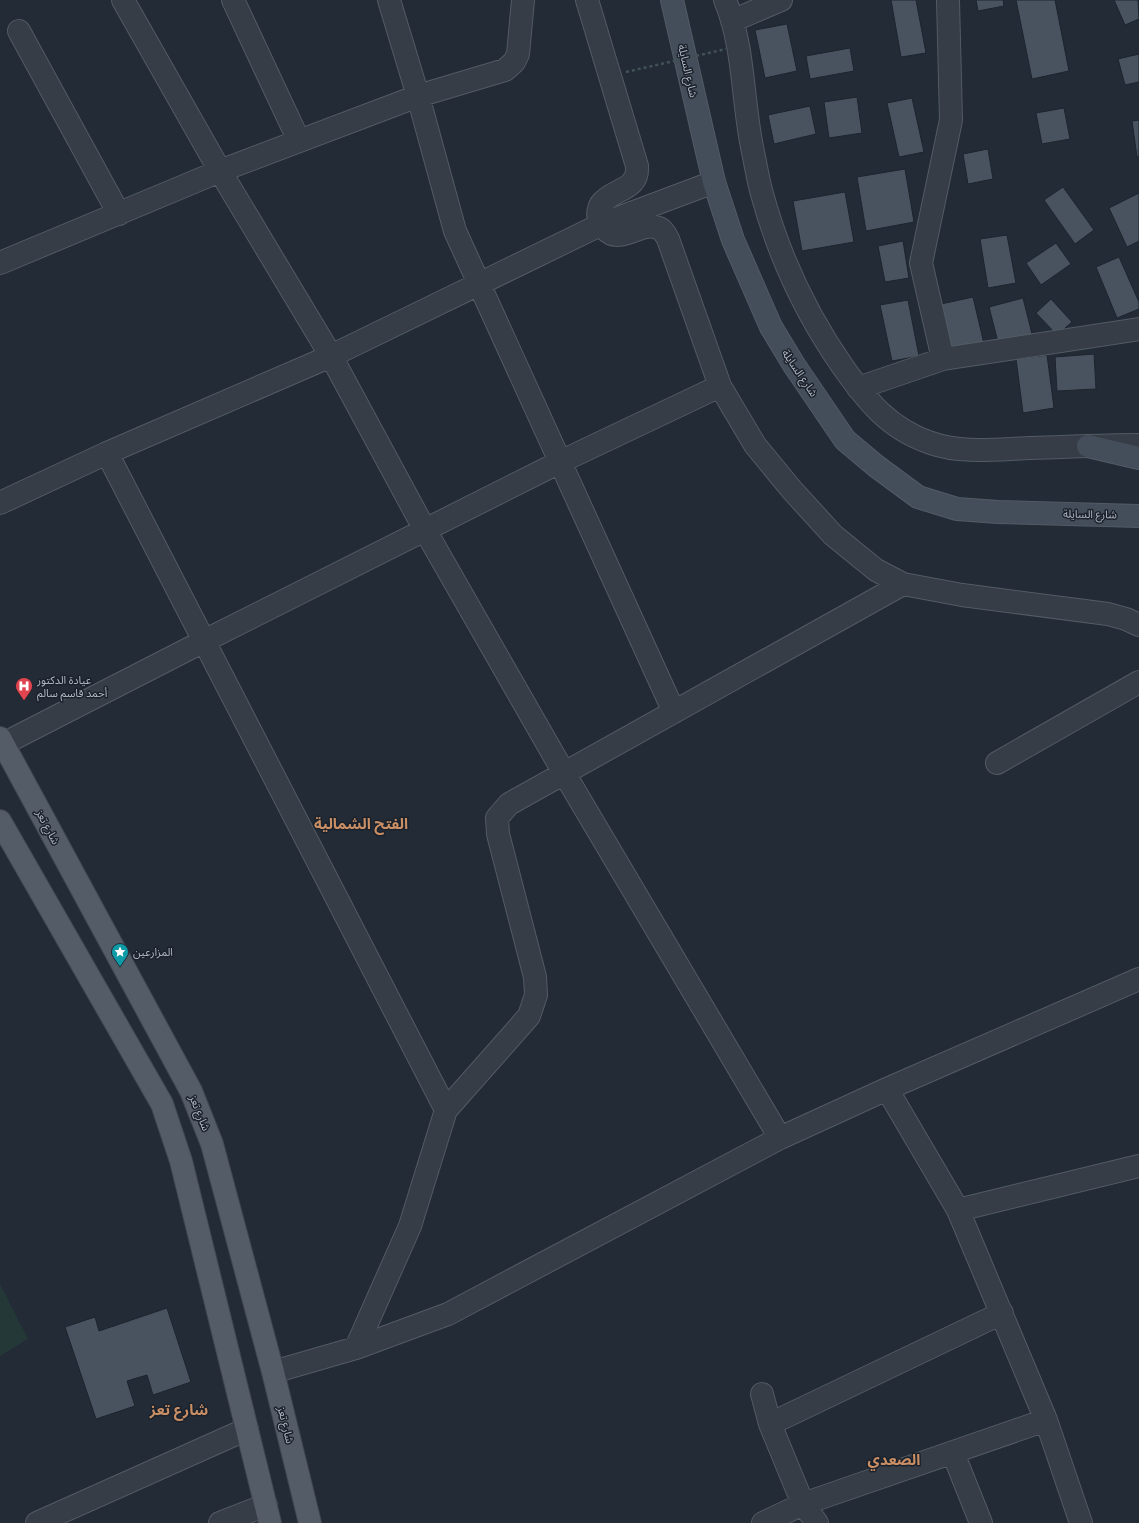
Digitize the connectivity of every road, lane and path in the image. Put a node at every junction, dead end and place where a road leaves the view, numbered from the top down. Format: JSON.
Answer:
{"nodes":[{"id":1,"x":123,"y":0,"type":"edge"},
{"id":2,"x":233,"y":0,"type":"edge"},
{"id":3,"x":389,"y":0,"type":"edge"},
{"id":4,"x":523,"y":0,"type":"edge"},
{"id":5,"x":588,"y":0,"type":"edge"},
{"id":6,"x":672,"y":0,"type":"edge"},
{"id":7,"x":724,"y":0,"type":"edge"},
{"id":8,"x":781,"y":0,"type":"edge"},
{"id":9,"x":948,"y":0,"type":"edge"},
{"id":10,"x":732,"y":21,"type":"junction"},
{"id":11,"x":19,"y":31,"type":"dead end"},
{"id":12,"x":726,"y":49,"type":"dead end"},
{"id":13,"x":626,"y":72,"type":"dead end"},
{"id":14,"x":418,"y":96,"type":"junction"},
{"id":15,"x":299,"y":141,"type":"junction"},
{"id":16,"x":220,"y":171,"type":"junction"},
{"id":17,"x":714,"y":182,"type":"junction"},
{"id":18,"x":119,"y":214,"type":"junction"},
{"id":19,"x":602,"y":224,"type":"junction"},
{"id":20,"x":0,"y":263,"type":"edge"},
{"id":21,"x":479,"y":283,"type":"junction"},
{"id":22,"x":1139,"y":328,"type":"edge"},
{"id":23,"x":331,"y":356,"type":"junction"},
{"id":24,"x":943,"y":359,"type":"junction"},
{"id":25,"x":720,"y":386,"type":"junction"},
{"id":26,"x":858,"y":388,"type":"junction"},
{"id":27,"x":1139,"y":445,"type":"edge"},
{"id":28,"x":1088,"y":446,"type":"junction"},
{"id":29,"x":107,"y":453,"type":"junction"},
{"id":30,"x":1139,"y":458,"type":"edge"},
{"id":31,"x":560,"y":462,"type":"junction"},
{"id":32,"x":0,"y":503,"type":"edge"},
{"id":33,"x":1139,"y":516,"type":"edge"},
{"id":34,"x":425,"y":530,"type":"junction"},
{"id":35,"x":903,"y":584,"type":"junction"},
{"id":36,"x":1139,"y":625,"type":"edge"},
{"id":37,"x":204,"y":641,"type":"junction"},
{"id":38,"x":1139,"y":682,"type":"edge"},
{"id":39,"x":674,"y":712,"type":"junction"},
{"id":40,"x":2,"y":741,"type":"edge"},
{"id":41,"x":997,"y":763,"type":"dead end"},
{"id":42,"x":564,"y":773,"type":"junction"},
{"id":43,"x":0,"y":821,"type":"edge"},
{"id":44,"x":1138,"y":984,"type":"edge"},
{"id":45,"x":887,"y":1089,"type":"junction"},
{"id":46,"x":191,"y":1091,"type":"junction"},
{"id":47,"x":162,"y":1104,"type":"junction"},
{"id":48,"x":446,"y":1110,"type":"junction"},
{"id":49,"x":780,"y":1138,"type":"junction"},
{"id":50,"x":1139,"y":1166,"type":"edge"},
{"id":51,"x":958,"y":1210,"type":"junction"},
{"id":52,"x":1002,"y":1313,"type":"junction"},
{"id":53,"x":356,"y":1348,"type":"junction"},
{"id":54,"x":273,"y":1372,"type":"junction"},
{"id":55,"x":762,"y":1394,"type":"dead end"},
{"id":56,"x":1046,"y":1420,"type":"junction"},
{"id":57,"x":770,"y":1424,"type":"junction"},
{"id":58,"x":247,"y":1429,"type":"junction"},
{"id":59,"x":953,"y":1453,"type":"junction"},
{"id":60,"x":804,"y":1504,"type":"junction"},
{"id":61,"x":268,"y":1514,"type":"edge"},
{"id":62,"x":37,"y":1523,"type":"edge"},
{"id":63,"x":220,"y":1523,"type":"edge"},
{"id":64,"x":310,"y":1523,"type":"edge"},
{"id":65,"x":763,"y":1523,"type":"edge"},
{"id":66,"x":817,"y":1523,"type":"edge"},
{"id":67,"x":981,"y":1523,"type":"edge"},
{"id":68,"x":1081,"y":1523,"type":"edge"}],
"edges":[{"from":1,"to":16,"type":"street"},
{"from":2,"to":15,"type":"street"},
{"from":3,"to":14,"type":"street"},
{"from":4,"to":14,"type":"street"},
{"from":5,"to":19,"type":"street"},
{"from":6,"to":17,"type":"main road","name":"شارع السايلة"},
{"from":7,"to":10,"type":"street"},
{"from":8,"to":10,"type":"street"},
{"from":9,"to":24,"type":"street"},
{"from":10,"to":26,"type":"street"},
{"from":11,"to":18,"type":"street"},
{"from":12,"to":13,"type":"path","bridge":true},
{"from":14,"to":15,"type":"street"},
{"from":14,"to":21,"type":"street"},
{"from":15,"to":16,"type":"street"},
{"from":16,"to":18,"type":"street"},
{"from":16,"to":23,"type":"street"},
{"from":17,"to":19,"type":"street"},
{"from":17,"to":33,"type":"main road","name":"شارع السايلة"},
{"from":18,"to":20,"type":"street"},
{"from":19,"to":21,"type":"street"},
{"from":19,"to":25,"type":"street"},
{"from":21,"to":23,"type":"street"},
{"from":21,"to":31,"type":"street"},
{"from":22,"to":24,"type":"street"},
{"from":23,"to":29,"type":"street"},
{"from":23,"to":34,"type":"street"},
{"from":24,"to":26,"type":"street"},
{"from":25,"to":31,"type":"street"},
{"from":25,"to":35,"type":"street"},
{"from":26,"to":28,"type":"street"},
{"from":27,"to":28,"type":"street"},
{"from":28,"to":30,"type":"main road"},
{"from":29,"to":32,"type":"street"},
{"from":29,"to":37,"type":"street"},
{"from":31,"to":34,"type":"street"},
{"from":31,"to":39,"type":"street"},
{"from":34,"to":37,"type":"street"},
{"from":34,"to":42,"type":"street"},
{"from":35,"to":36,"type":"street"},
{"from":35,"to":39,"type":"street"},
{"from":37,"to":40,"type":"street"},
{"from":37,"to":48,"type":"street"},
{"from":38,"to":41,"type":"street"},
{"from":39,"to":42,"type":"street"},
{"from":40,"to":46,"type":"main road","name":"شارع تعز"},
{"from":42,"to":48,"type":"street"},
{"from":42,"to":49,"type":"street"},
{"from":43,"to":47,"type":"main road"},
{"from":44,"to":45,"type":"street"},
{"from":45,"to":49,"type":"street"},
{"from":45,"to":51,"type":"street"},
{"from":46,"to":47,"type":"main road"},
{"from":46,"to":54,"type":"main road","name":"شارع تعز"},
{"from":47,"to":58,"type":"main road"},
{"from":48,"to":53,"type":"street"},
{"from":49,"to":53,"type":"street"},
{"from":50,"to":51,"type":"street"},
{"from":51,"to":52,"type":"street"},
{"from":52,"to":56,"type":"street"},
{"from":52,"to":57,"type":"street"},
{"from":53,"to":54,"type":"street"},
{"from":54,"to":64,"type":"main road","name":"شارع تعز"},
{"from":55,"to":57,"type":"street"},
{"from":56,"to":59,"type":"street"},
{"from":56,"to":68,"type":"street"},
{"from":57,"to":60,"type":"street"},
{"from":58,"to":61,"type":"main road"},
{"from":58,"to":62,"type":"street"},
{"from":59,"to":60,"type":"street"},
{"from":59,"to":67,"type":"street"},
{"from":60,"to":65,"type":"street"},
{"from":60,"to":66,"type":"street"},
{"from":61,"to":63,"type":"street"}]}
